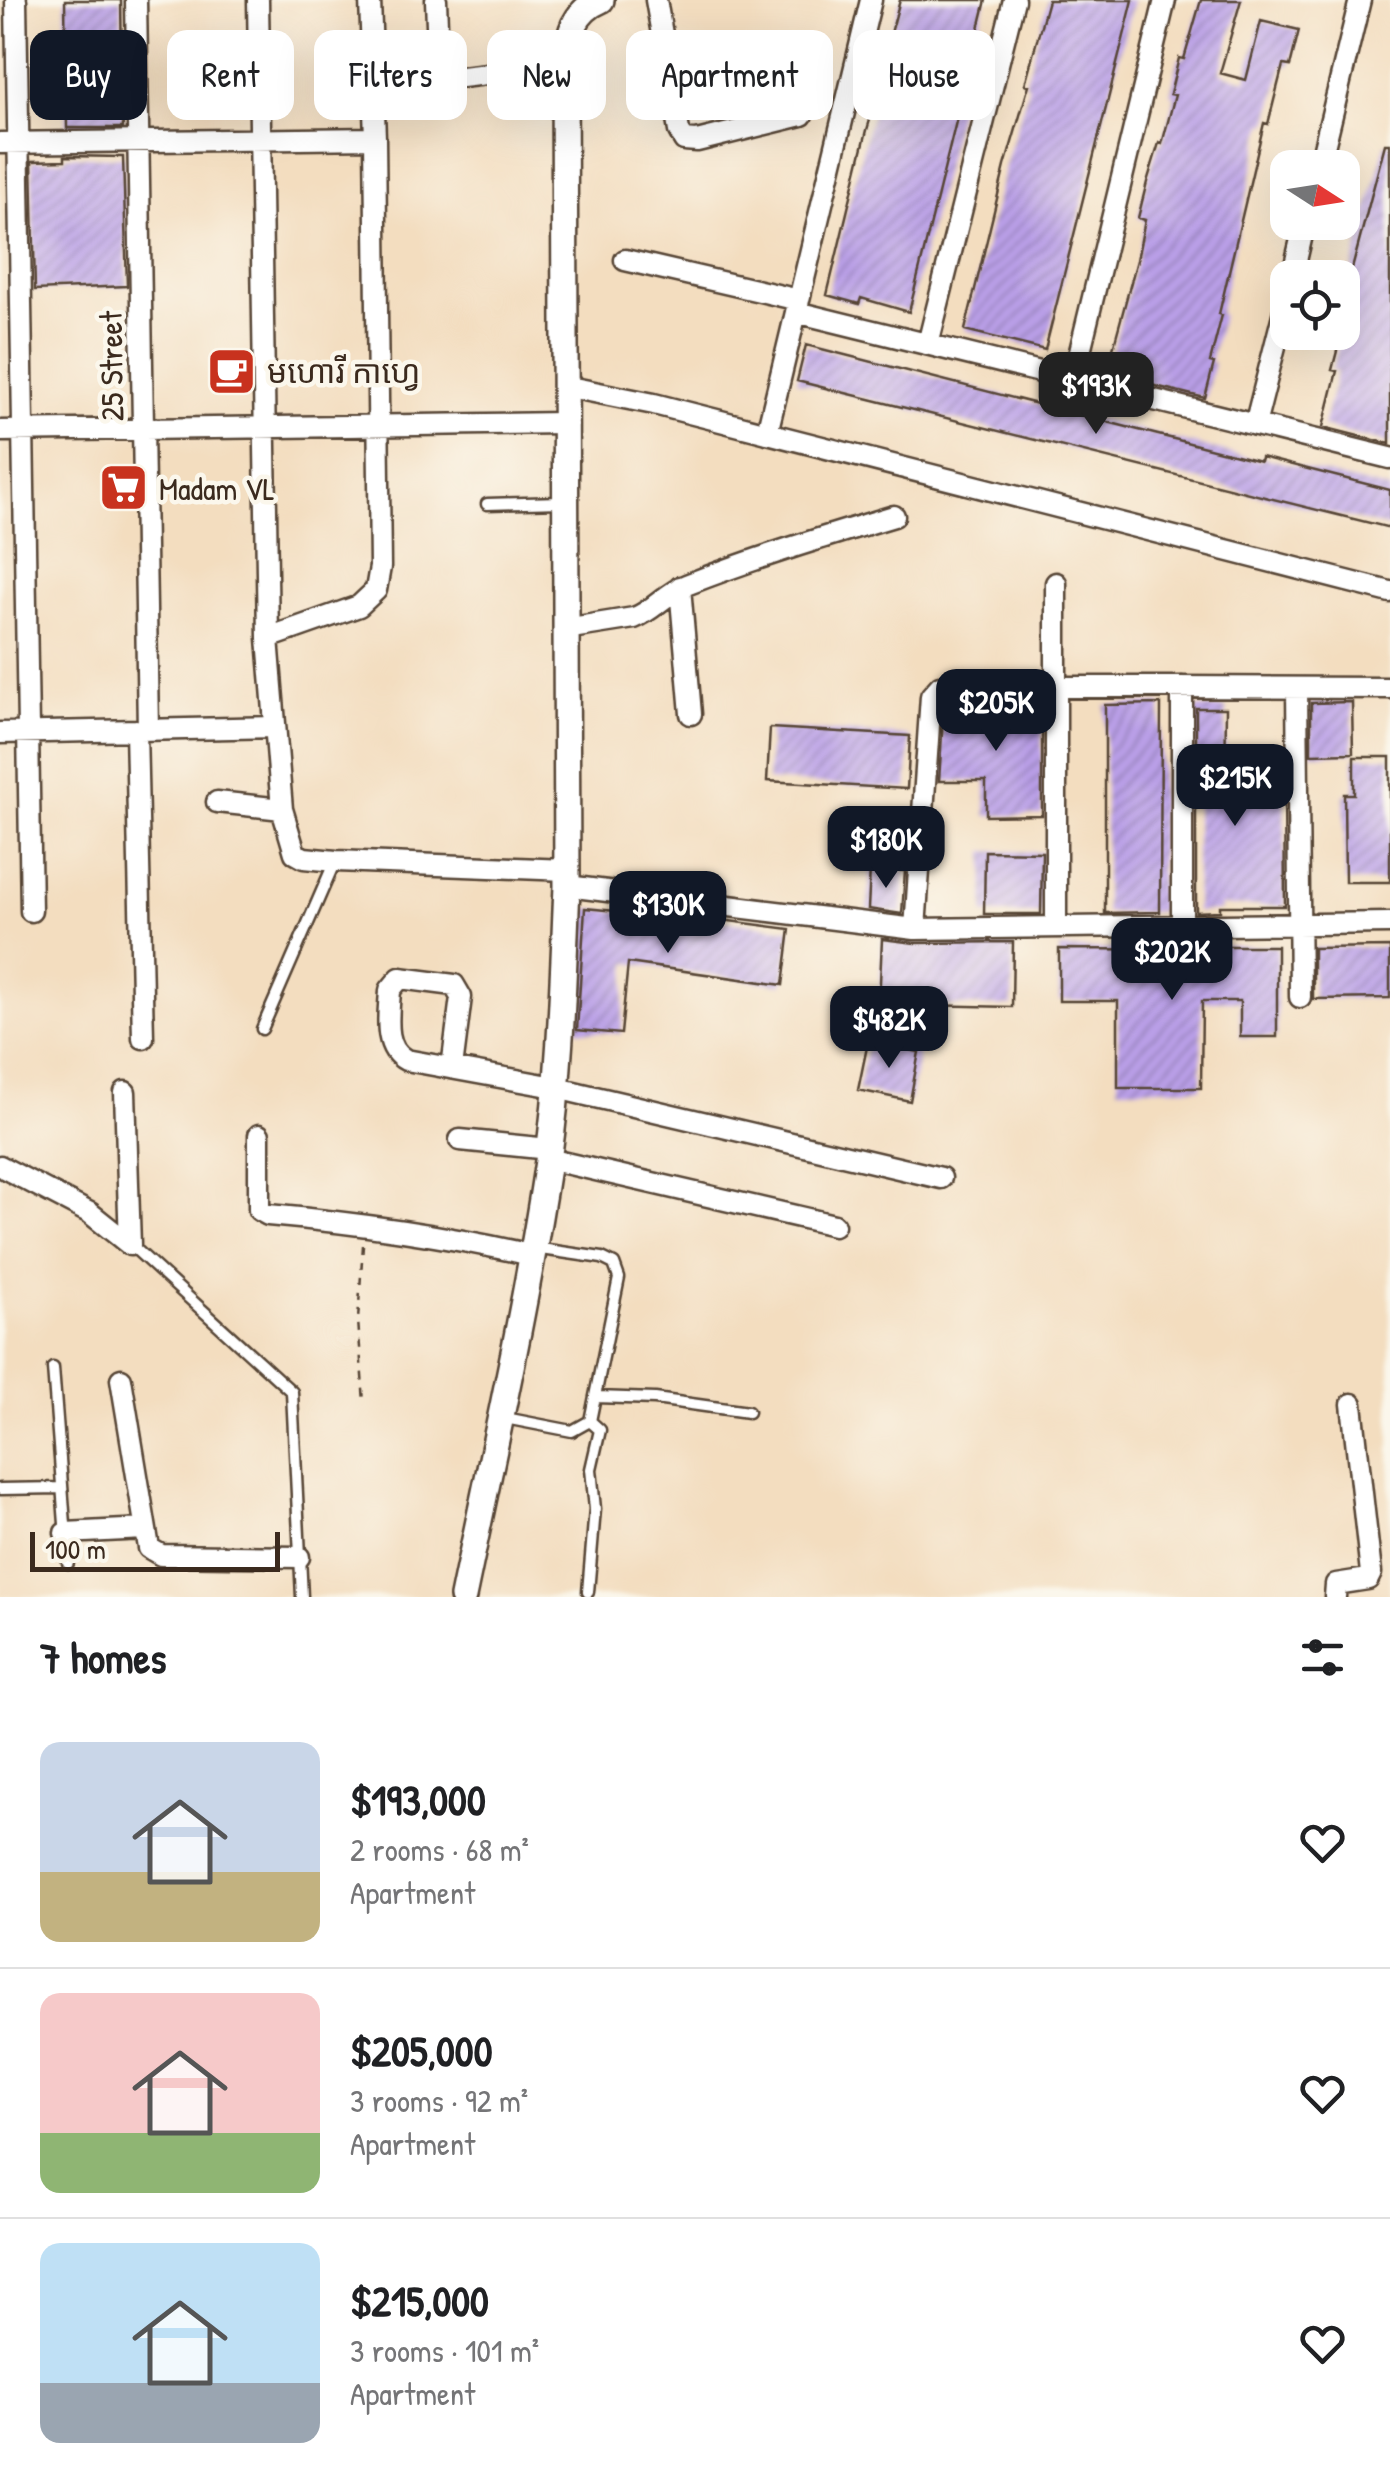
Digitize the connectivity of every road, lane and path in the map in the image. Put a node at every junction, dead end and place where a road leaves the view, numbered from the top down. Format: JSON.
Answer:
{"nodes":[{"id":1,"x":16,"y":0,"type":"edge"},
{"id":2,"x":136,"y":0,"type":"edge"},
{"id":3,"x":258,"y":0,"type":"edge"},
{"id":4,"x":370,"y":0,"type":"edge"},
{"id":5,"x":436,"y":0,"type":"edge"},
{"id":6,"x":601,"y":0,"type":"edge"},
{"id":7,"x":871,"y":0,"type":"edge"},
{"id":8,"x":1014,"y":0,"type":"edge"},
{"id":9,"x":1165,"y":0,"type":"edge"},
{"id":10,"x":1360,"y":0,"type":"edge"},
{"id":11,"x":662,"y":1,"type":"edge"},
{"id":12,"x":574,"y":30,"type":"edge"},
{"id":13,"x":666,"y":30,"type":"edge"},
{"id":14,"x":487,"y":74,"type":"edge"},
{"id":15,"x":564,"y":120,"type":"edge"},
{"id":16,"x":678,"y":120,"type":"edge"},
{"id":17,"x":782,"y":120,"type":"edge"},
{"id":18,"x":261,"y":137,"type":"junction"},
{"id":19,"x":376,"y":138,"type":"junction"},
{"id":20,"x":136,"y":140,"type":"junction"},
{"id":21,"x":8,"y":143,"type":"edge"},
{"id":22,"x":1323,"y":150,"type":"edge"},
{"id":23,"x":625,"y":260,"type":"dead end"},
{"id":24,"x":797,"y":306,"type":"junction"},
{"id":25,"x":928,"y":344,"type":"junction"},
{"id":26,"x":1274,"y":350,"type":"edge"},
{"id":27,"x":1072,"y":380,"type":"junction"},
{"id":28,"x":564,"y":386,"type":"junction"},
{"id":29,"x":563,"y":423,"type":"junction"},
{"id":30,"x":1256,"y":425,"type":"junction"},
{"id":31,"x":380,"y":426,"type":"junction"},
{"id":32,"x":142,"y":428,"type":"junction"},
{"id":33,"x":264,"y":428,"type":"junction"},
{"id":34,"x":23,"y":430,"type":"junction"},
{"id":35,"x":0,"y":431,"type":"edge"},
{"id":36,"x":767,"y":432,"type":"junction"},
{"id":37,"x":1390,"y":458,"type":"edge"},
{"id":38,"x":563,"y":502,"type":"junction"},
{"id":39,"x":487,"y":504,"type":"dead end"},
{"id":40,"x":894,"y":516,"type":"dead end"},
{"id":41,"x":1056,"y":583,"type":"dead end"},
{"id":42,"x":680,"y":587,"type":"junction"},
{"id":43,"x":1390,"y":592,"type":"edge"},
{"id":44,"x":565,"y":630,"type":"junction"},
{"id":45,"x":268,"y":638,"type":"junction"},
{"id":46,"x":1056,"y":686,"type":"junction"},
{"id":47,"x":1182,"y":687,"type":"junction"},
{"id":48,"x":1297,"y":688,"type":"junction"},
{"id":49,"x":1390,"y":688,"type":"edge"},
{"id":50,"x":692,"y":714,"type":"dead end"},
{"id":51,"x":274,"y":727,"type":"junction"},
{"id":52,"x":142,"y":730,"type":"junction"},
{"id":53,"x":28,"y":732,"type":"junction"},
{"id":54,"x":0,"y":733,"type":"edge"},
{"id":55,"x":217,"y":802,"type":"dead end"},
{"id":56,"x":282,"y":808,"type":"junction"},
{"id":57,"x":336,"y":860,"type":"junction"},
{"id":58,"x":567,"y":878,"type":"junction"},
{"id":59,"x":31,"y":911,"type":"dead end"},
{"id":60,"x":1390,"y":923,"type":"edge"},
{"id":61,"x":1297,"y":924,"type":"junction"},
{"id":62,"x":1182,"y":926,"type":"junction"},
{"id":63,"x":1056,"y":927,"type":"junction"},
{"id":64,"x":915,"y":929,"type":"junction"},
{"id":65,"x":1300,"y":996,"type":"dead end"},
{"id":66,"x":262,"y":1028,"type":"dead end"},
{"id":67,"x":143,"y":1038,"type":"dead end"},
{"id":68,"x":452,"y":1068,"type":"junction"},
{"id":69,"x":555,"y":1090,"type":"junction"},
{"id":70,"x":125,"y":1092,"type":"dead end"},
{"id":71,"x":259,"y":1134,"type":"dead end"},
{"id":72,"x":460,"y":1140,"type":"dead end"},
{"id":73,"x":548,"y":1154,"type":"junction"},
{"id":74,"x":0,"y":1166,"type":"edge"},
{"id":75,"x":941,"y":1178,"type":"dead end"},
{"id":76,"x":365,"y":1224,"type":"junction"},
{"id":77,"x":834,"y":1225,"type":"dead end"},
{"id":78,"x":130,"y":1245,"type":"junction"},
{"id":79,"x":532,"y":1251,"type":"junction"},
{"id":80,"x":53,"y":1368,"type":"dead end"},
{"id":81,"x":121,"y":1379,"type":"dead end"},
{"id":82,"x":596,"y":1398,"type":"junction"},
{"id":83,"x":364,"y":1403,"type":"dead end"},
{"id":84,"x":1352,"y":1404,"type":"dead end"},
{"id":85,"x":748,"y":1412,"type":"dead end"},
{"id":86,"x":500,"y":1417,"type":"junction"},
{"id":87,"x":590,"y":1421,"type":"junction"},
{"id":88,"x":62,"y":1488,"type":"junction"},
{"id":89,"x":0,"y":1489,"type":"edge"},
{"id":90,"x":146,"y":1529,"type":"junction"},
{"id":91,"x":65,"y":1533,"type":"junction"},
{"id":92,"x":299,"y":1557,"type":"junction"},
{"id":93,"x":68,"y":1563,"type":"dead end"},
{"id":94,"x":588,"y":1592,"type":"dead end"},
{"id":95,"x":302,"y":1597,"type":"edge"},
{"id":96,"x":463,"y":1597,"type":"edge"},
{"id":97,"x":1335,"y":1597,"type":"edge"}],
"edges":[{"from":1,"to":21,"type":"street"},
{"from":2,"to":20,"type":"street","name":"25 Street"},
{"from":3,"to":18,"type":"street"},
{"from":4,"to":19,"type":"street"},
{"from":5,"to":14,"type":"street"},
{"from":6,"to":12,"type":"street"},
{"from":7,"to":24,"type":"street"},
{"from":8,"to":25,"type":"street"},
{"from":9,"to":27,"type":"street"},
{"from":10,"to":22,"type":"street"},
{"from":11,"to":13,"type":"street"},
{"from":15,"to":28,"type":"street"},
{"from":16,"to":17,"type":"street"},
{"from":18,"to":19,"type":"street"},
{"from":18,"to":20,"type":"street"},
{"from":18,"to":33,"type":"street"},
{"from":19,"to":31,"type":"street"},
{"from":20,"to":21,"type":"street"},
{"from":20,"to":32,"type":"street","name":"25 Street"},
{"from":21,"to":34,"type":"street"},
{"from":23,"to":24,"type":"street"},
{"from":24,"to":25,"type":"street"},
{"from":24,"to":36,"type":"street"},
{"from":25,"to":27,"type":"street"},
{"from":26,"to":30,"type":"street"},
{"from":27,"to":30,"type":"street"},
{"from":28,"to":29,"type":"street"},
{"from":28,"to":36,"type":"street"},
{"from":29,"to":31,"type":"street"},
{"from":29,"to":38,"type":"street"},
{"from":30,"to":37,"type":"street"},
{"from":31,"to":33,"type":"street"},
{"from":31,"to":45,"type":"street"},
{"from":32,"to":33,"type":"street"},
{"from":32,"to":34,"type":"street"},
{"from":32,"to":52,"type":"street","name":"25 Street"},
{"from":33,"to":45,"type":"street"},
{"from":34,"to":35,"type":"street"},
{"from":34,"to":53,"type":"street"},
{"from":36,"to":43,"type":"street"},
{"from":38,"to":39,"type":"lane"},
{"from":38,"to":44,"type":"street"},
{"from":40,"to":42,"type":"street"},
{"from":41,"to":46,"type":"street"},
{"from":42,"to":44,"type":"street"},
{"from":42,"to":50,"type":"street"},
{"from":44,"to":58,"type":"street"},
{"from":45,"to":51,"type":"street"},
{"from":46,"to":47,"type":"street"},
{"from":46,"to":63,"type":"street"},
{"from":46,"to":64,"type":"street"},
{"from":47,"to":48,"type":"street"},
{"from":47,"to":62,"type":"street"},
{"from":48,"to":49,"type":"street"},
{"from":48,"to":61,"type":"street"},
{"from":51,"to":52,"type":"street"},
{"from":51,"to":56,"type":"street"},
{"from":52,"to":53,"type":"street"},
{"from":52,"to":67,"type":"street","name":"25 Street"},
{"from":53,"to":54,"type":"street"},
{"from":53,"to":59,"type":"street"},
{"from":55,"to":56,"type":"street"},
{"from":56,"to":57,"type":"street"},
{"from":57,"to":58,"type":"street"},
{"from":57,"to":66,"type":"lane"},
{"from":58,"to":64,"type":"street"},
{"from":58,"to":69,"type":"street"},
{"from":60,"to":61,"type":"street"},
{"from":61,"to":62,"type":"street"},
{"from":61,"to":65,"type":"street"},
{"from":62,"to":63,"type":"street"},
{"from":63,"to":64,"type":"street"},
{"from":68,"to":68,"type":"street"},
{"from":68,"to":69,"type":"street"},
{"from":69,"to":73,"type":"street"},
{"from":69,"to":75,"type":"street"},
{"from":70,"to":78,"type":"street"},
{"from":71,"to":76,"type":"street"},
{"from":72,"to":73,"type":"street"},
{"from":73,"to":77,"type":"street"},
{"from":73,"to":79,"type":"street"},
{"from":74,"to":78,"type":"street"},
{"from":76,"to":79,"type":"street"},
{"from":76,"to":83,"type":"path"},
{"from":78,"to":92,"type":"lane"},
{"from":79,"to":82,"type":"lane"},
{"from":79,"to":86,"type":"street"},
{"from":80,"to":88,"type":"lane"},
{"from":81,"to":90,"type":"street"},
{"from":82,"to":85,"type":"lane"},
{"from":82,"to":87,"type":"lane"},
{"from":84,"to":97,"type":"street"},
{"from":86,"to":87,"type":"lane"},
{"from":86,"to":96,"type":"street"},
{"from":87,"to":94,"type":"lane"},
{"from":88,"to":89,"type":"lane"},
{"from":88,"to":91,"type":"lane"},
{"from":90,"to":91,"type":"street"},
{"from":90,"to":92,"type":"street"},
{"from":91,"to":93,"type":"lane"},
{"from":92,"to":95,"type":"lane"}]}
